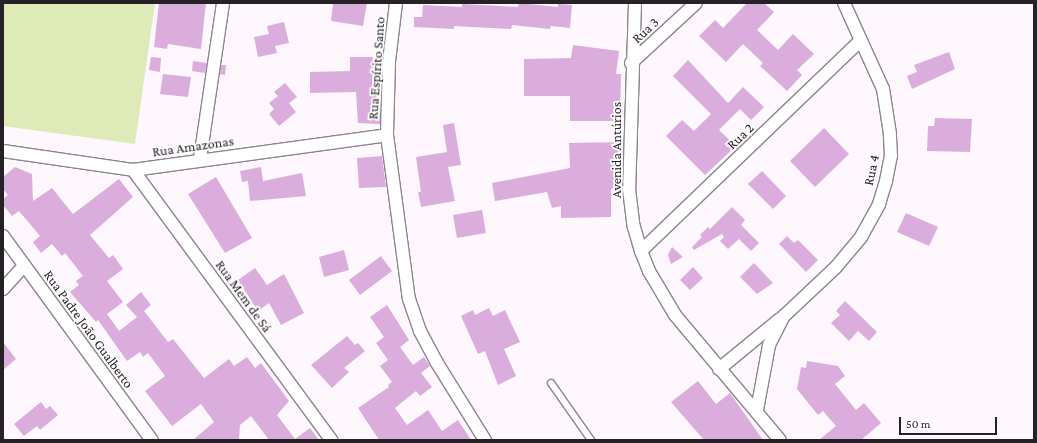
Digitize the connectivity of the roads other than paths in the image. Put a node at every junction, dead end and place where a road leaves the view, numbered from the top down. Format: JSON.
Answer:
{"nodes":[{"id":1,"x":223,"y":3,"type":"edge"},
{"id":2,"x":396,"y":3,"type":"edge"},
{"id":3,"x":635,"y":3,"type":"edge"},
{"id":4,"x":696,"y":3,"type":"edge"},
{"id":5,"x":844,"y":3,"type":"edge"},
{"id":6,"x":860,"y":41,"type":"junction"},
{"id":7,"x":632,"y":63,"type":"junction"},
{"id":8,"x":387,"y":135,"type":"junction"},
{"id":9,"x":3,"y":151,"type":"edge"},
{"id":10,"x":200,"y":160,"type":"junction"},
{"id":11,"x":133,"y":170,"type":"junction"},
{"id":12,"x":3,"y":236,"type":"edge"},
{"id":13,"x":641,"y":251,"type":"junction"},
{"id":14,"x":24,"y":266,"type":"junction"},
{"id":15,"x":3,"y":289,"type":"edge"},
{"id":16,"x":784,"y":316,"type":"junction"},
{"id":17,"x":719,"y":369,"type":"junction"},
{"id":18,"x":551,"y":383,"type":"dead end"},
{"id":19,"x":757,"y":410,"type":"junction"},
{"id":20,"x":152,"y":440,"type":"edge"},
{"id":21,"x":331,"y":440,"type":"edge"},
{"id":22,"x":485,"y":440,"type":"edge"},
{"id":23,"x":591,"y":440,"type":"edge"},
{"id":24,"x":780,"y":440,"type":"edge"}],
"edges":[{"from":1,"to":10,"type":"street"},
{"from":2,"to":8,"type":"street","name":"Rua Espírito Santo"},
{"from":3,"to":7,"type":"street","name":"Avenida Antúrios"},
{"from":4,"to":7,"type":"street","name":"Rua 3"},
{"from":5,"to":6,"type":"street","name":"Rua 4"},
{"from":6,"to":13,"type":"street","name":"Rua 2"},
{"from":6,"to":16,"type":"street","name":"Rua 4"},
{"from":7,"to":13,"type":"street","name":"Avenida Antúrios"},
{"from":8,"to":10,"type":"street","name":"Rua Amazonas"},
{"from":8,"to":22,"type":"street","name":"Rua Espírito Santo"},
{"from":9,"to":11,"type":"street","name":"Rua Amazonas"},
{"from":10,"to":11,"type":"street","name":"Rua Amazonas"},
{"from":11,"to":21,"type":"street","name":"Rua Mem de Sá"},
{"from":12,"to":14,"type":"street","name":"Rua Padre João Gualberto"},
{"from":13,"to":17,"type":"street","name":"Avenida Antúrios"},
{"from":14,"to":15,"type":"street"},
{"from":14,"to":20,"type":"street","name":"Rua Padre João Gualberto"},
{"from":16,"to":17,"type":"street","name":"Rua 4"},
{"from":16,"to":19,"type":"street","name":"Rua 4"},
{"from":17,"to":19,"type":"street","name":"Avenida Antúrios"},
{"from":18,"to":23,"type":"lane"},
{"from":19,"to":24,"type":"street","name":"Avenida Antúrios"}]}
